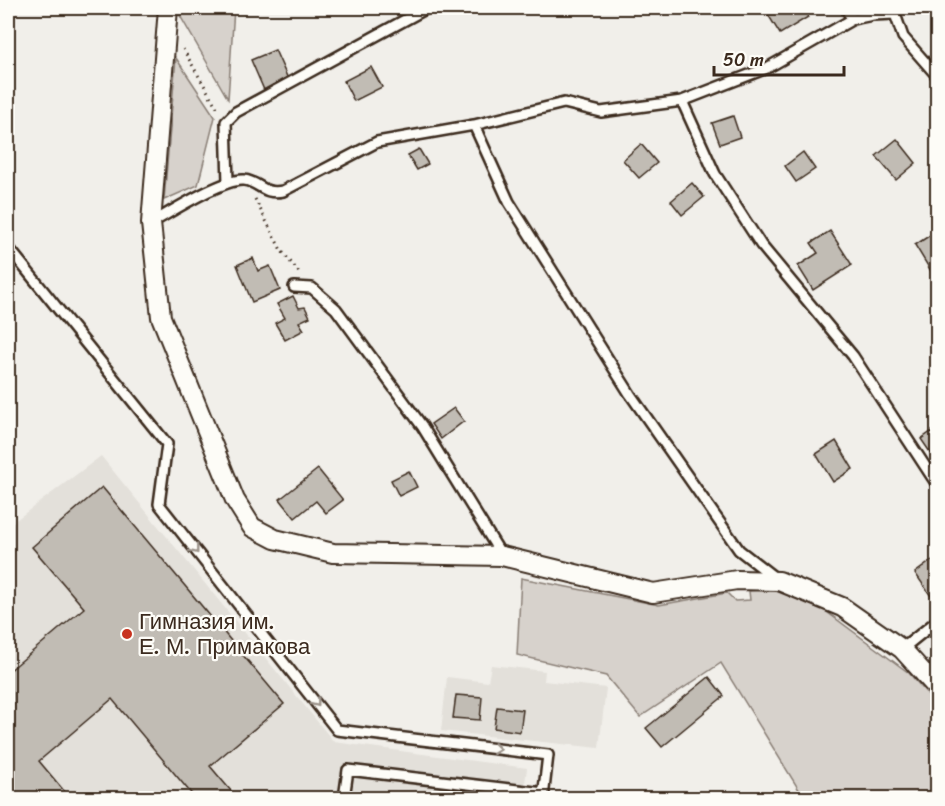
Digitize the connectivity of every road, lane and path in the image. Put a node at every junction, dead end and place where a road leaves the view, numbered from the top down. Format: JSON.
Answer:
{"nodes":[{"id":1,"x":427,"y":8,"type":"edge"},
{"id":2,"x":845,"y":8,"type":"edge"},
{"id":3,"x":895,"y":14,"type":"junction"},
{"id":4,"x":938,"y":14,"type":"edge"},
{"id":5,"x":168,"y":16,"type":"edge"},
{"id":6,"x":853,"y":19,"type":"junction"},
{"id":7,"x":938,"y":76,"type":"edge"},
{"id":8,"x":682,"y":101,"type":"junction"},
{"id":9,"x":226,"y":122,"type":"junction"},
{"id":10,"x":474,"y":125,"type":"junction"},
{"id":11,"x":246,"y":180,"type":"junction"},
{"id":12,"x":228,"y":182,"type":"junction"},
{"id":13,"x":151,"y":223,"type":"junction"},
{"id":14,"x":8,"y":247,"type":"edge"},
{"id":15,"x":294,"y":287,"type":"dead end"},
{"id":16,"x":312,"y":288,"type":"junction"},
{"id":17,"x":938,"y":486,"type":"edge"},
{"id":18,"x":502,"y":556,"type":"junction"},
{"id":19,"x":779,"y":581,"type":"junction"},
{"id":20,"x":938,"y":620,"type":"edge"},
{"id":21,"x":902,"y":649,"type":"junction"},
{"id":22,"x":938,"y":689,"type":"edge"},
{"id":23,"x":543,"y":796,"type":"edge"},
{"id":24,"x":344,"y":798,"type":"edge"}],
"edges":[{"from":1,"to":9,"type":"lane"},
{"from":2,"to":6,"type":"lane"},
{"from":3,"to":4,"type":"path"},
{"from":3,"to":6,"type":"lane"},
{"from":3,"to":7,"type":"lane"},
{"from":5,"to":9,"type":"path"},
{"from":5,"to":13,"type":"street"},
{"from":6,"to":8,"type":"lane"},
{"from":8,"to":10,"type":"lane"},
{"from":8,"to":17,"type":"lane"},
{"from":9,"to":12,"type":"lane"},
{"from":10,"to":11,"type":"lane"},
{"from":10,"to":19,"type":"lane"},
{"from":11,"to":12,"type":"lane"},
{"from":11,"to":16,"type":"path"},
{"from":12,"to":13,"type":"lane"},
{"from":13,"to":18,"type":"street"},
{"from":14,"to":23,"type":"lane","one_way":true},
{"from":15,"to":16,"type":"lane"},
{"from":16,"to":18,"type":"lane"},
{"from":18,"to":19,"type":"street"},
{"from":19,"to":21,"type":"street"},
{"from":20,"to":21,"type":"lane"},
{"from":21,"to":22,"type":"street"},
{"from":23,"to":24,"type":"lane"}]}
